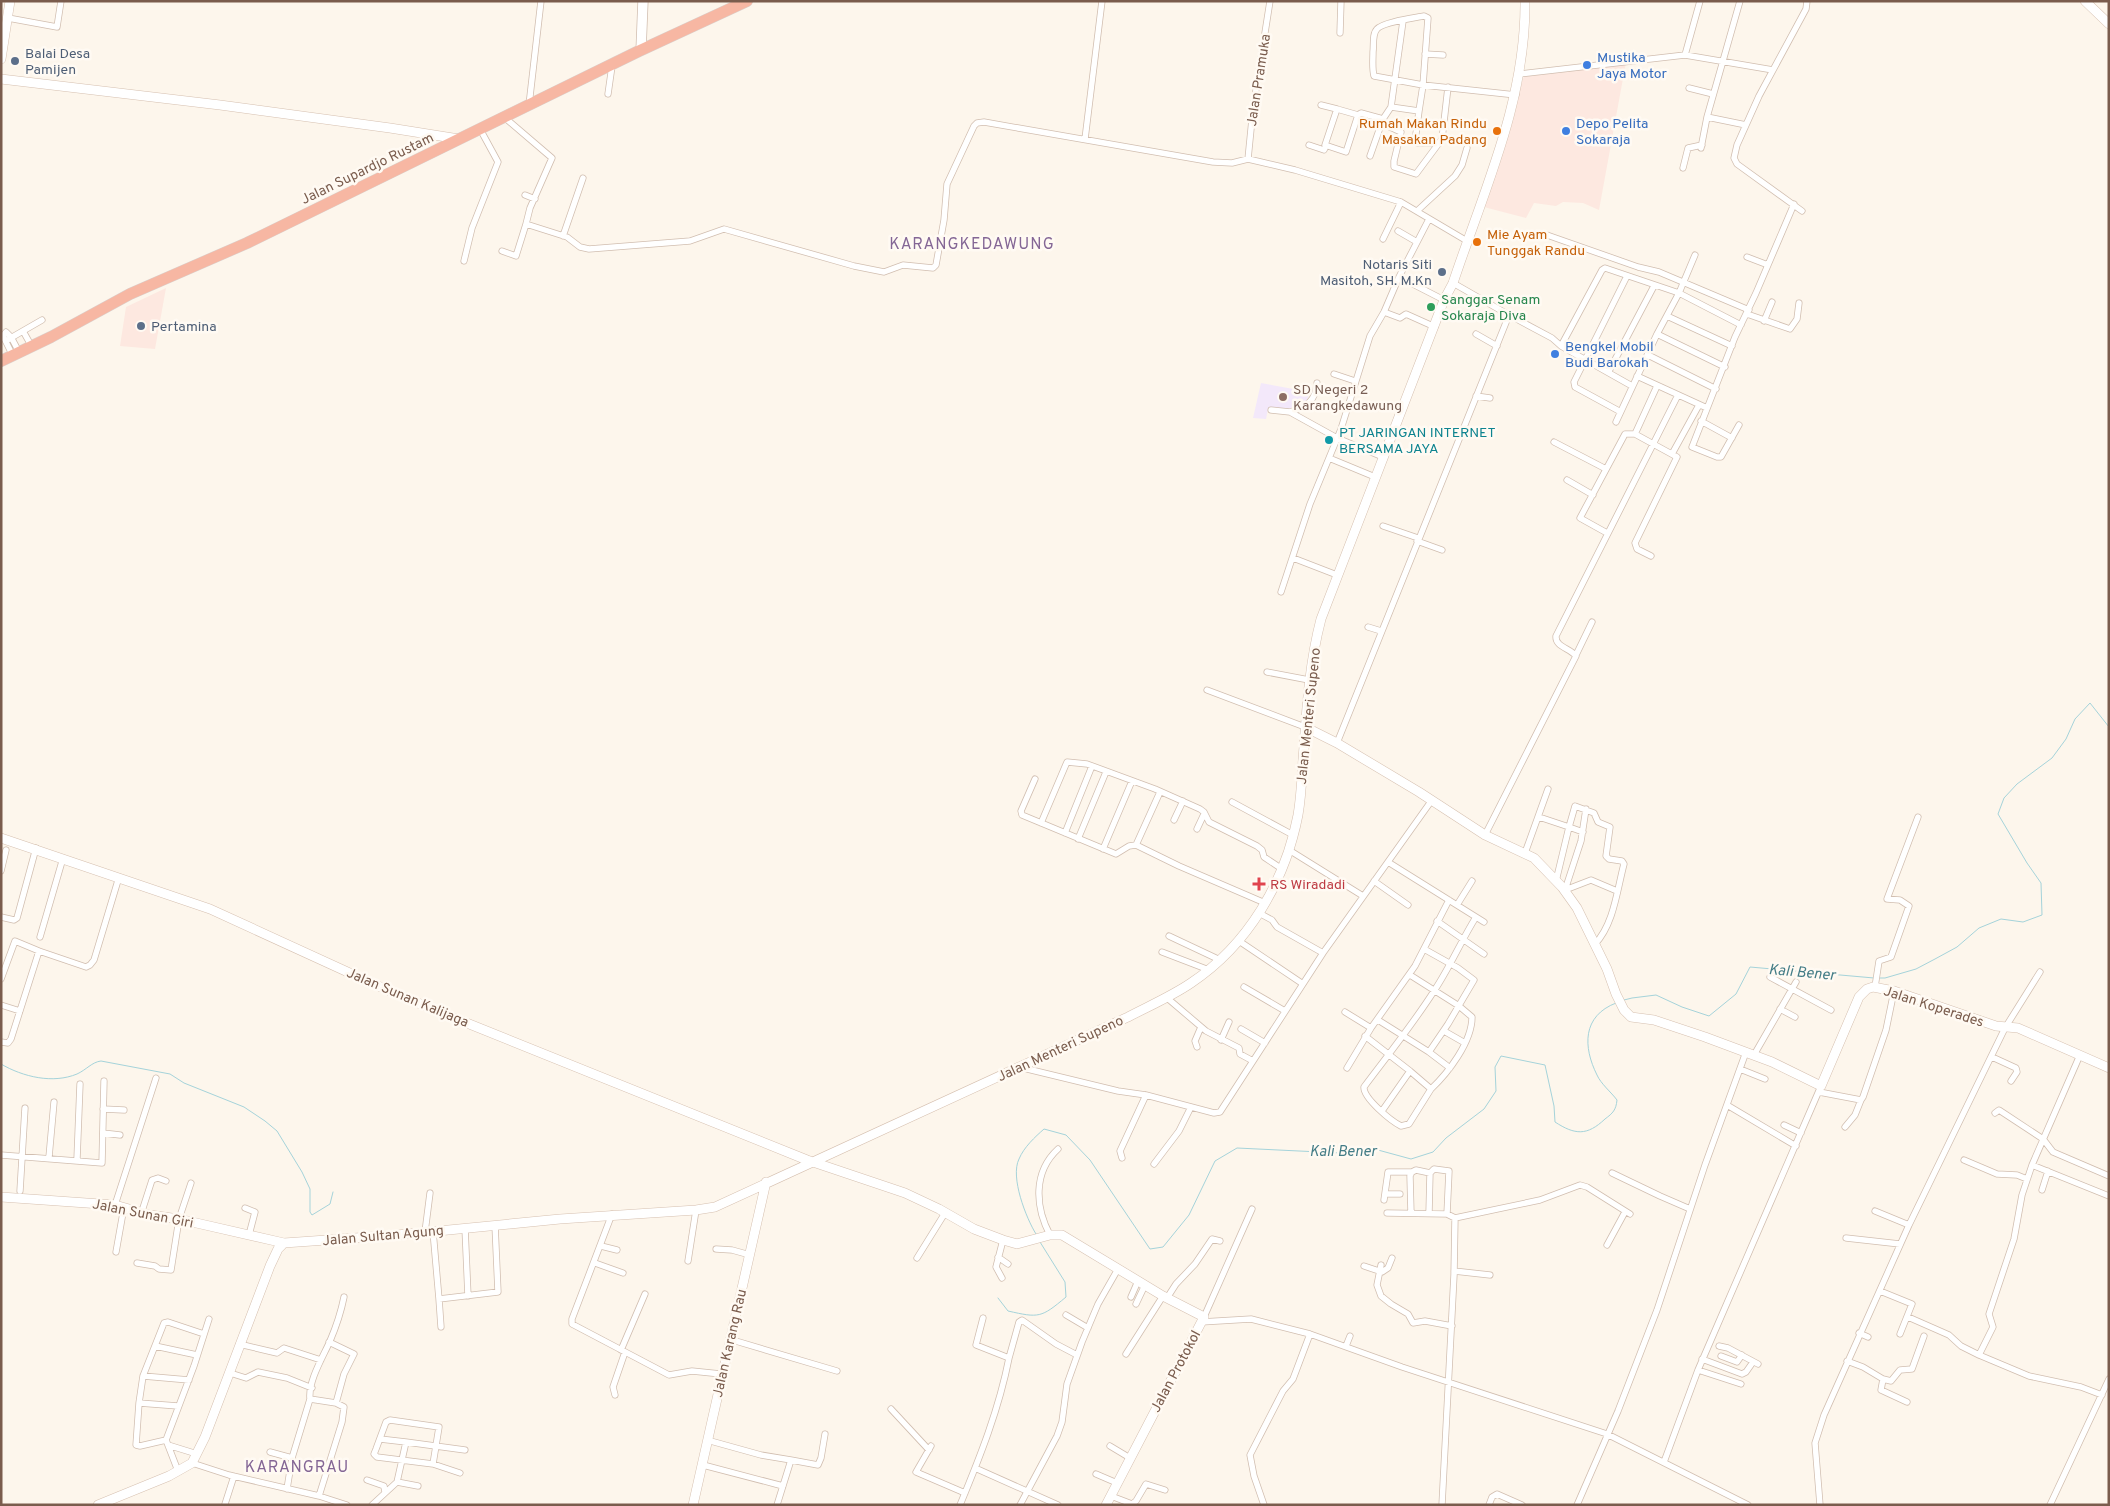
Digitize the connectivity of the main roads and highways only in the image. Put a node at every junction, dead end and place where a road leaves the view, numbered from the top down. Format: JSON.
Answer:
{"nodes":[{"id":1,"x":747,"y":1,"type":"edge"},
{"id":2,"x":8,"y":347,"type":"edge"},
{"id":3,"x":1,"y":361,"type":"edge"}],
"edges":[{"from":1,"to":2,"type":"highway","name":"Jalan Supardjo Rustam"},
{"from":2,"to":3,"type":"highway","name":"Jalan Supardjo Rustam"}]}
